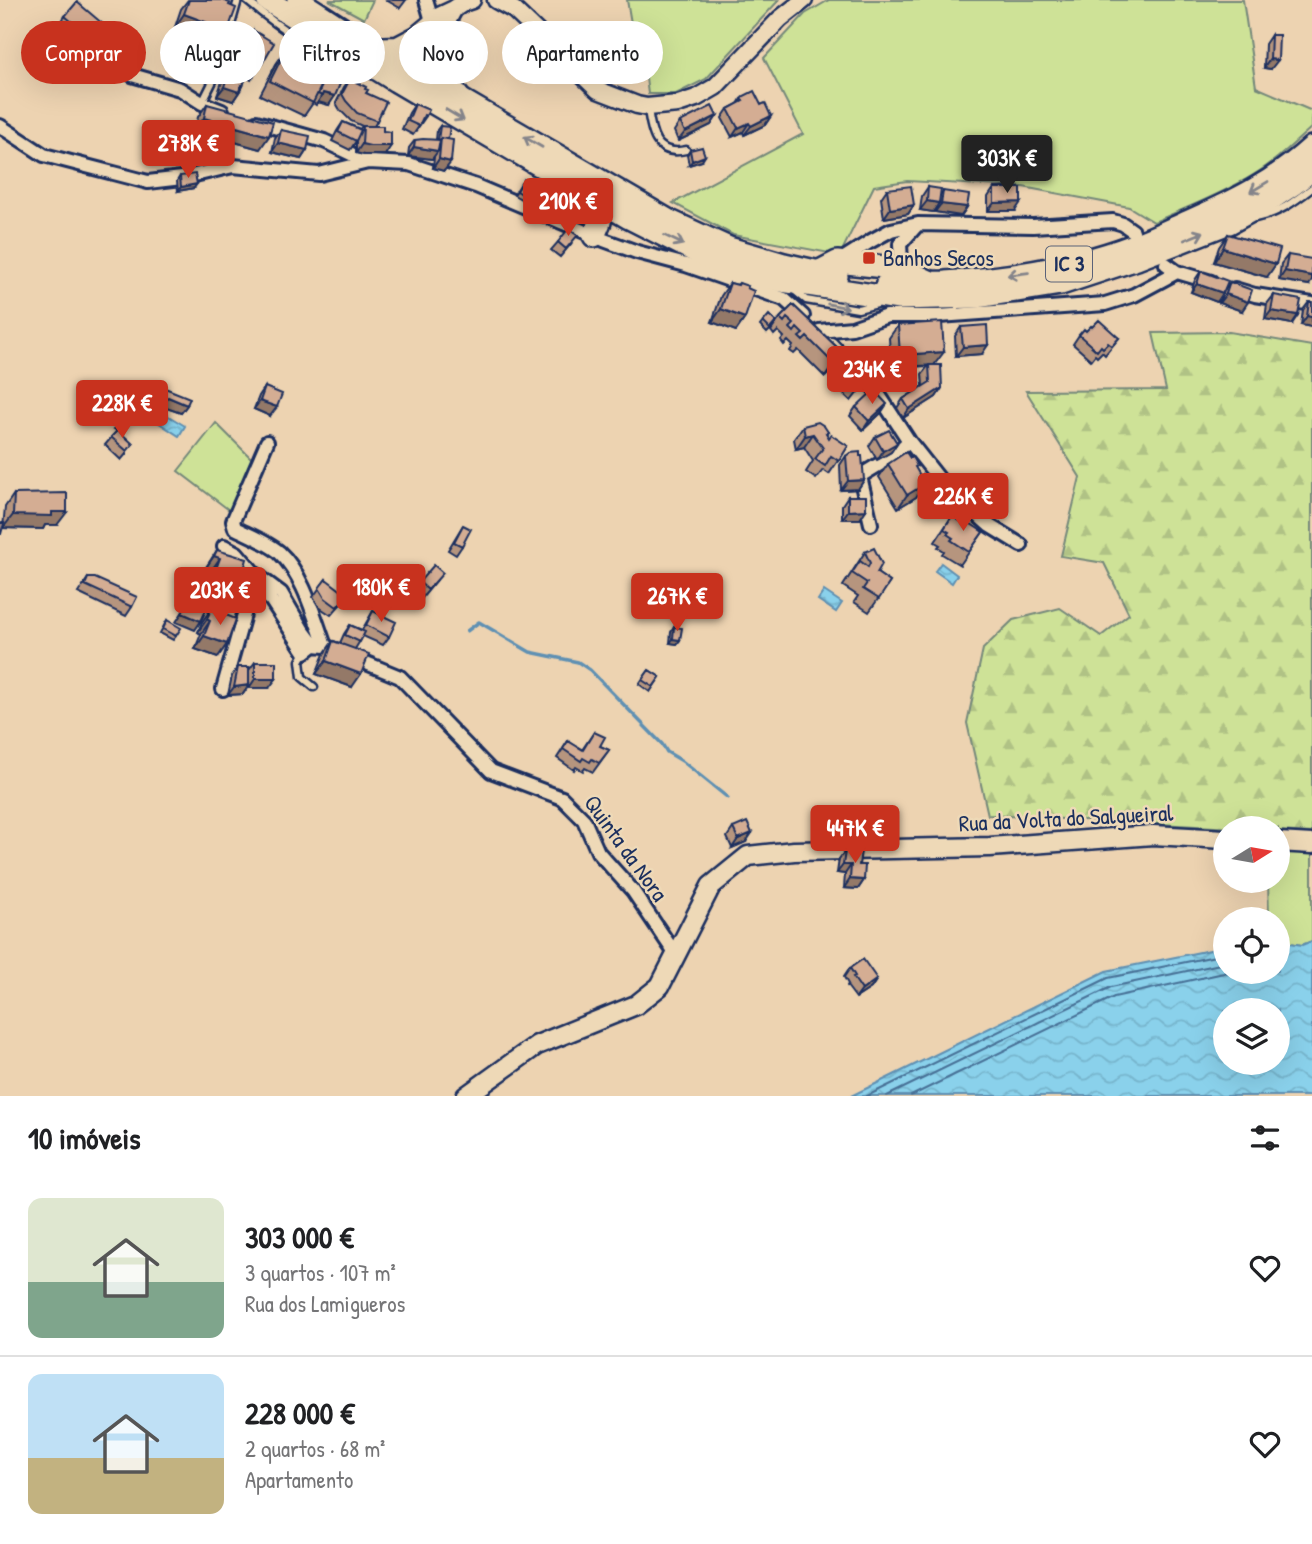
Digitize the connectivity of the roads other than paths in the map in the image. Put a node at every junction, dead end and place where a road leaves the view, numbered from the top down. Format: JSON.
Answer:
{"nodes":[{"id":1,"x":238,"y":0,"type":"edge"},
{"id":2,"x":246,"y":0,"type":"edge"},
{"id":3,"x":267,"y":0,"type":"edge"},
{"id":4,"x":298,"y":0,"type":"edge"},
{"id":5,"x":426,"y":0,"type":"edge"},
{"id":6,"x":472,"y":0,"type":"edge"},
{"id":7,"x":496,"y":0,"type":"edge"},
{"id":8,"x":804,"y":0,"type":"edge"},
{"id":9,"x":454,"y":9,"type":"junction"},
{"id":10,"x":330,"y":21,"type":"edge"},
{"id":11,"x":432,"y":21,"type":"edge"},
{"id":12,"x":433,"y":21,"type":"edge"},
{"id":13,"x":447,"y":21,"type":"edge"},
{"id":14,"x":385,"y":45,"type":"edge"},
{"id":15,"x":397,"y":45,"type":"edge"},
{"id":16,"x":385,"y":55,"type":"edge"},
{"id":17,"x":146,"y":79,"type":"edge"},
{"id":18,"x":396,"y":81,"type":"junction"},
{"id":19,"x":452,"y":84,"type":"edge"},
{"id":20,"x":202,"y":103,"type":"junction"},
{"id":21,"x":467,"y":104,"type":"junction"},
{"id":22,"x":647,"y":107,"type":"junction"},
{"id":23,"x":0,"y":126,"type":"edge"},
{"id":24,"x":1312,"y":147,"type":"edge"},
{"id":25,"x":686,"y":150,"type":"dead end"},
{"id":26,"x":368,"y":162,"type":"junction"},
{"id":27,"x":1312,"y":170,"type":"edge"},
{"id":28,"x":1312,"y":188,"type":"edge"},
{"id":29,"x":593,"y":197,"type":"junction"},
{"id":30,"x":1239,"y":217,"type":"junction"},
{"id":31,"x":629,"y":218,"type":"junction"},
{"id":32,"x":918,"y":223,"type":"junction"},
{"id":33,"x":1133,"y":231,"type":"dead end"},
{"id":34,"x":599,"y":238,"type":"junction"},
{"id":35,"x":837,"y":262,"type":"junction"},
{"id":36,"x":903,"y":268,"type":"junction"},
{"id":37,"x":816,"y":272,"type":"junction"},
{"id":38,"x":931,"y":282,"type":"junction"},
{"id":39,"x":1312,"y":304,"type":"edge"},
{"id":40,"x":819,"y":331,"type":"junction"},
{"id":41,"x":909,"y":441,"type":"junction"},
{"id":42,"x":267,"y":442,"type":"dead end"},
{"id":43,"x":871,"y":524,"type":"dead end"},
{"id":44,"x":1021,"y":545,"type":"dead end"},
{"id":45,"x":224,"y":546,"type":"dead end"},
{"id":46,"x":315,"y":648,"type":"junction"},
{"id":47,"x":314,"y":687,"type":"dead end"},
{"id":48,"x":223,"y":689,"type":"dead end"},
{"id":49,"x":1213,"y":838,"type":"edge"},
{"id":50,"x":1290,"y":843,"type":"edge"},
{"id":51,"x":1312,"y":844,"type":"edge"},
{"id":52,"x":676,"y":954,"type":"junction"},
{"id":53,"x":466,"y":1096,"type":"edge"}],
"edges":[{"from":1,"to":20,"type":"lane"},
{"from":2,"to":18,"type":"lane"},
{"from":3,"to":18,"type":"highway","number":"IC 3"},
{"from":4,"to":10,"type":"highway","number":"IC 3"},
{"from":5,"to":11,"type":"street"},
{"from":6,"to":9,"type":"street"},
{"from":7,"to":22,"type":"street"},
{"from":8,"to":22,"type":"street"},
{"from":9,"to":12,"type":"street"},
{"from":9,"to":13,"type":"street"},
{"from":14,"to":15,"type":"street"},
{"from":16,"to":21,"type":"highway","number":"IC 3"},
{"from":17,"to":20,"type":"street"},
{"from":18,"to":29,"type":"highway","number":"IC 3","one_way":true},
{"from":19,"to":21,"type":"street"},
{"from":20,"to":26,"type":"street"},
{"from":37,"to":21,"type":"highway","number":"IC 3","one_way":true},
{"from":22,"to":25,"type":"lane"},
{"from":23,"to":26,"type":"street"},
{"from":24,"to":38,"type":"highway","number":"IC 3","one_way":true},
{"from":26,"to":34,"type":"street"},
{"from":27,"to":30,"type":"highway","number":"IC 3"},
{"from":28,"to":30,"type":"lane"},
{"from":29,"to":31,"type":"highway","number":"IC 3"},
{"from":29,"to":34,"type":"highway"},
{"from":31,"to":30,"type":"highway","number":"IC 3","one_way":true},
{"from":31,"to":34,"type":"highway"},
{"from":32,"to":33,"type":"street"},
{"from":32,"to":35,"type":"street"},
{"from":32,"to":36,"type":"street"},
{"from":34,"to":40,"type":"street"},
{"from":35,"to":36,"type":"highway"},
{"from":35,"to":37,"type":"highway"},
{"from":36,"to":38,"type":"highway"},
{"from":37,"to":38,"type":"highway","number":"IC 3"},
{"from":39,"to":40,"type":"street"},
{"from":40,"to":41,"type":"street"},
{"from":41,"to":43,"type":"street"},
{"from":41,"to":44,"type":"street"},
{"from":42,"to":46,"type":"street"},
{"from":45,"to":46,"type":"street"},
{"from":46,"to":47,"type":"lane"},
{"from":46,"to":48,"type":"street"},
{"from":46,"to":52,"type":"street","name":"Quinta da Nora"},
{"from":49,"to":52,"type":"main road","name":"Rua da Volta do Salgueiral"},
{"from":50,"to":51,"type":"main road"},
{"from":52,"to":53,"type":"main road","name":"Rua da Volta do Salgueiral"}]}
